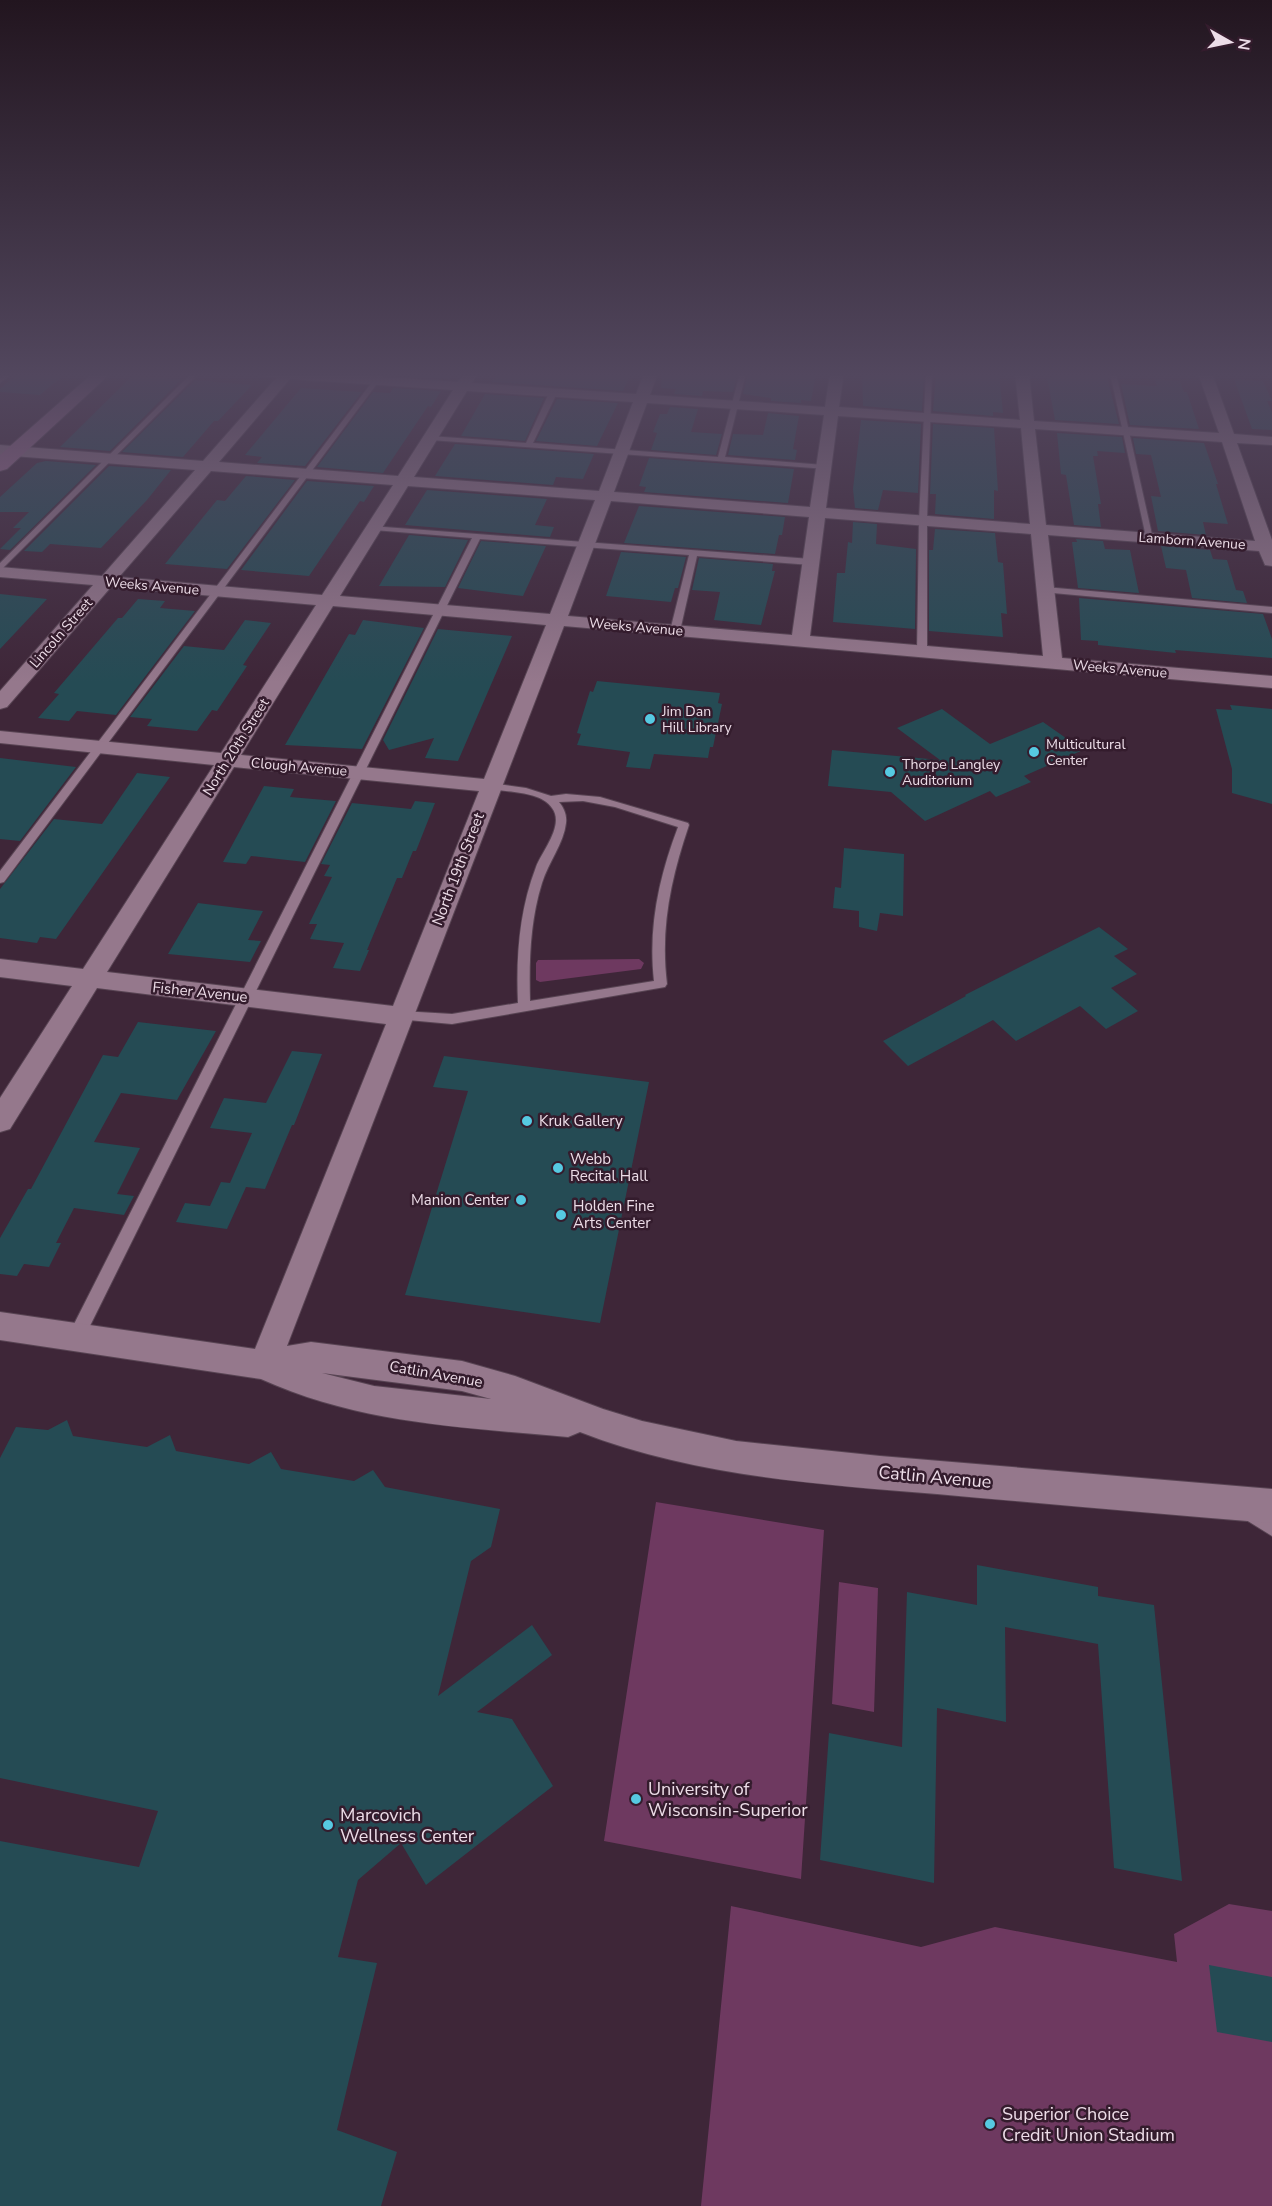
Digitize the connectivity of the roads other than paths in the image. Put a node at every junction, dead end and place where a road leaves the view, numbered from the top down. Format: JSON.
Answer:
{"nodes":[{"id":1,"x":91,"y":476,"type":"edge"},
{"id":2,"x":198,"y":476,"type":"edge"},
{"id":3,"x":306,"y":476,"type":"edge"},
{"id":4,"x":348,"y":476,"type":"edge"},
{"id":5,"x":407,"y":476,"type":"edge"},
{"id":6,"x":611,"y":476,"type":"edge"},
{"id":7,"x":823,"y":476,"type":"edge"},
{"id":8,"x":925,"y":476,"type":"edge"},
{"id":9,"x":1033,"y":476,"type":"edge"},
{"id":10,"x":1136,"y":476,"type":"edge"},
{"id":11,"x":1242,"y":476,"type":"edge"},
{"id":12,"x":404,"y":480,"type":"junction"},
{"id":13,"x":605,"y":495,"type":"junction"},
{"id":14,"x":818,"y":512,"type":"junction"},
{"id":15,"x":923,"y":520,"type":"junction"},
{"id":16,"x":374,"y":528,"type":"junction"},
{"id":17,"x":1038,"y":529,"type":"junction"},
{"id":18,"x":477,"y":536,"type":"junction"},
{"id":19,"x":1150,"y":537,"type":"junction"},
{"id":20,"x":587,"y":544,"type":"junction"},
{"id":21,"x":1269,"y":546,"type":"edge"},
{"id":22,"x":694,"y":552,"type":"junction"},
{"id":23,"x":811,"y":562,"type":"junction"},
{"id":24,"x":1272,"y":565,"type":"edge"},
{"id":25,"x":0,"y":568,"type":"edge"},
{"id":26,"x":0,"y":572,"type":"edge"},
{"id":27,"x":106,"y":582,"type":"junction"},
{"id":28,"x":1045,"y":590,"type":"junction"},
{"id":29,"x":217,"y":591,"type":"junction"},
{"id":30,"x":328,"y":601,"type":"junction"},
{"id":31,"x":442,"y":610,"type":"junction"},
{"id":32,"x":1272,"y":610,"type":"edge"},
{"id":33,"x":556,"y":620,"type":"junction"},
{"id":34,"x":675,"y":630,"type":"junction"},
{"id":35,"x":800,"y":642,"type":"junction"},
{"id":36,"x":922,"y":652,"type":"junction"},
{"id":37,"x":1053,"y":663,"type":"junction"},
{"id":38,"x":1272,"y":682,"type":"edge"},
{"id":39,"x":0,"y":703,"type":"edge"},
{"id":40,"x":0,"y":737,"type":"edge"},
{"id":41,"x":100,"y":747,"type":"junction"},
{"id":42,"x":228,"y":760,"type":"junction"},
{"id":43,"x":360,"y":772,"type":"junction"},
{"id":44,"x":491,"y":786,"type":"junction"},
{"id":45,"x":549,"y":800,"type":"junction"},
{"id":46,"x":0,"y":879,"type":"edge"},
{"id":47,"x":0,"y":968,"type":"edge"},
{"id":48,"x":88,"y":980,"type":"junction"},
{"id":49,"x":247,"y":997,"type":"junction"},
{"id":50,"x":524,"y":1007,"type":"junction"},
{"id":51,"x":401,"y":1016,"type":"junction"},
{"id":52,"x":0,"y":1120,"type":"edge"},
{"id":53,"x":0,"y":1326,"type":"edge"},
{"id":54,"x":76,"y":1337,"type":"junction"},
{"id":55,"x":264,"y":1365,"type":"junction"},
{"id":56,"x":1235,"y":1503,"type":"junction"},
{"id":57,"x":1272,"y":1506,"type":"edge"},
{"id":58,"x":1272,"y":1527,"type":"edge"}],
"edges":[{"from":1,"to":25,"type":"lane"},
{"from":2,"to":27,"type":"street","name":"Lincoln Street"},
{"from":3,"to":29,"type":"lane"},
{"from":4,"to":12,"type":"street","name":"Lamborn Avenue"},
{"from":5,"to":12,"type":"street","name":"North 20th Street"},
{"from":6,"to":13,"type":"street","name":"North 19th Street"},
{"from":7,"to":14,"type":"street"},
{"from":8,"to":15,"type":"lane"},
{"from":9,"to":17,"type":"street"},
{"from":10,"to":19,"type":"lane"},
{"from":11,"to":21,"type":"street"},
{"from":12,"to":13,"type":"street","name":"Lamborn Avenue"},
{"from":12,"to":16,"type":"street","name":"North 20th Street"},
{"from":13,"to":14,"type":"street","name":"Lamborn Avenue"},
{"from":13,"to":20,"type":"street","name":"North 19th Street"},
{"from":14,"to":15,"type":"street","name":"Lamborn Avenue"},
{"from":14,"to":23,"type":"street"},
{"from":15,"to":17,"type":"street","name":"Lamborn Avenue"},
{"from":15,"to":36,"type":"lane"},
{"from":16,"to":18,"type":"lane"},
{"from":16,"to":30,"type":"street","name":"North 20th Street"},
{"from":17,"to":19,"type":"street","name":"Lamborn Avenue"},
{"from":17,"to":28,"type":"street"},
{"from":18,"to":20,"type":"lane"},
{"from":18,"to":31,"type":"lane"},
{"from":19,"to":21,"type":"street","name":"Lamborn Avenue"},
{"from":20,"to":22,"type":"lane"},
{"from":20,"to":33,"type":"street","name":"North 19th Street"},
{"from":21,"to":24,"type":"street"},
{"from":22,"to":23,"type":"lane"},
{"from":22,"to":34,"type":"lane"},
{"from":23,"to":35,"type":"street"},
{"from":26,"to":27,"type":"street","name":"Weeks Avenue"},
{"from":27,"to":29,"type":"street","name":"Weeks Avenue"},
{"from":27,"to":39,"type":"street","name":"Lincoln Street"},
{"from":28,"to":32,"type":"lane"},
{"from":28,"to":37,"type":"street"},
{"from":29,"to":30,"type":"street","name":"Weeks Avenue"},
{"from":29,"to":41,"type":"lane"},
{"from":30,"to":31,"type":"street","name":"Weeks Avenue"},
{"from":30,"to":42,"type":"street","name":"North 20th Street"},
{"from":31,"to":33,"type":"street","name":"Weeks Avenue"},
{"from":31,"to":43,"type":"lane"},
{"from":33,"to":34,"type":"street","name":"Weeks Avenue"},
{"from":33,"to":44,"type":"street","name":"North 19th Street"},
{"from":34,"to":35,"type":"street","name":"Weeks Avenue"},
{"from":35,"to":36,"type":"street","name":"Weeks Avenue"},
{"from":36,"to":37,"type":"street","name":"Weeks Avenue"},
{"from":37,"to":38,"type":"street","name":"Weeks Avenue"},
{"from":40,"to":41,"type":"street","name":"Clough Avenue"},
{"from":41,"to":42,"type":"street","name":"Clough Avenue"},
{"from":41,"to":46,"type":"lane"},
{"from":42,"to":43,"type":"street","name":"Clough Avenue"},
{"from":42,"to":48,"type":"street","name":"North 20th Street"},
{"from":43,"to":44,"type":"street","name":"Clough Avenue"},
{"from":43,"to":49,"type":"lane"},
{"from":44,"to":45,"type":"lane"},
{"from":44,"to":51,"type":"street","name":"North 19th Street"},
{"from":45,"to":50,"type":"lane"},
{"from":45,"to":50,"type":"lane"},
{"from":47,"to":48,"type":"street","name":"Fisher Avenue"},
{"from":48,"to":49,"type":"street","name":"Fisher Avenue"},
{"from":48,"to":52,"type":"street","name":"North 20th Street"},
{"from":49,"to":51,"type":"street","name":"Fisher Avenue"},
{"from":49,"to":54,"type":"lane"},
{"from":50,"to":51,"type":"lane"},
{"from":51,"to":55,"type":"street","name":"North 19th Street"},
{"from":53,"to":54,"type":"street","name":"Catlin Avenue"},
{"from":54,"to":55,"type":"street","name":"Catlin Avenue"},
{"from":55,"to":56,"type":"street","name":"Catlin Avenue"},
{"from":56,"to":57,"type":"street","name":"Catlin Avenue"},
{"from":56,"to":58,"type":"lane"}]}
